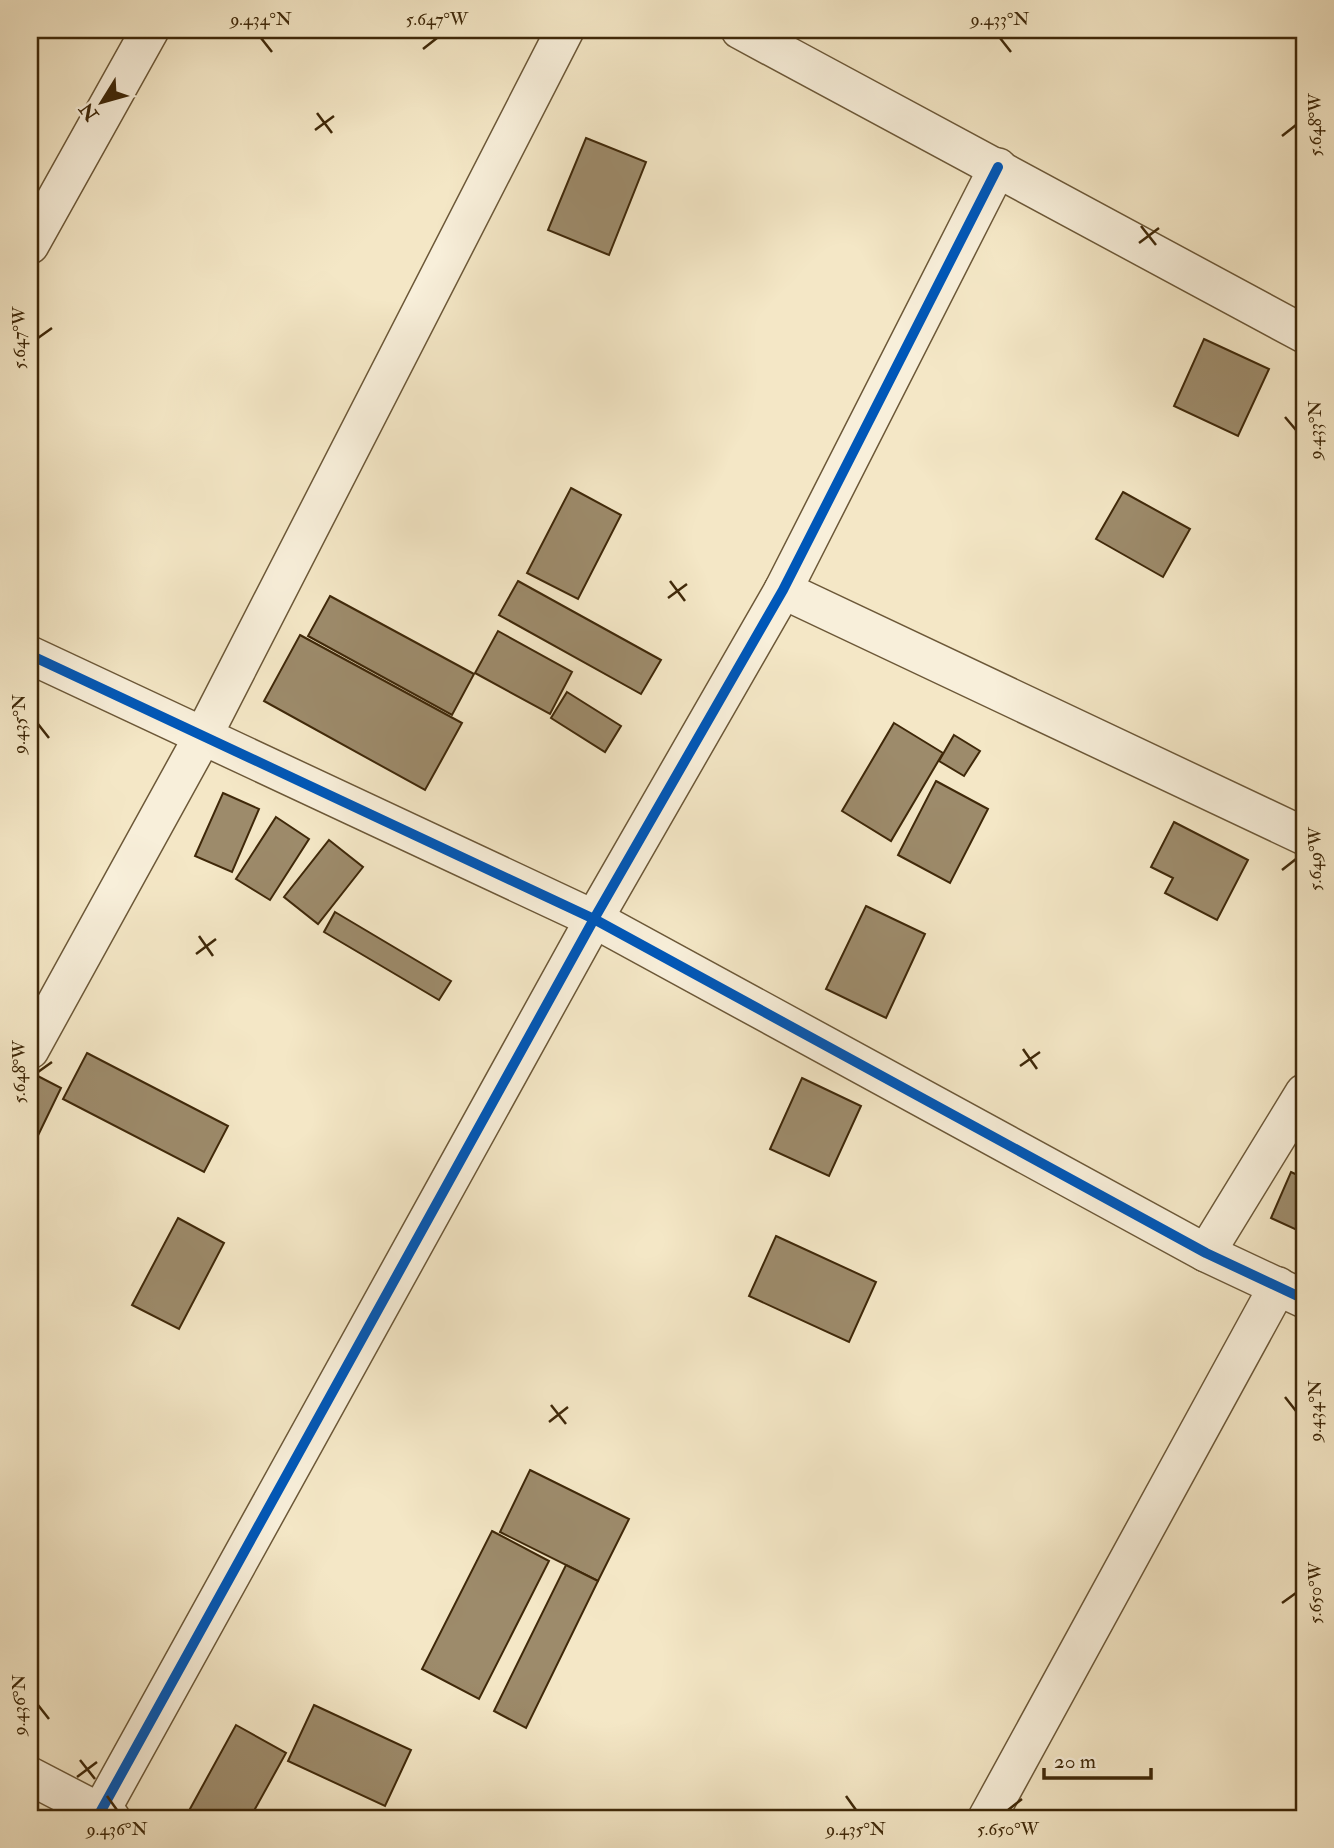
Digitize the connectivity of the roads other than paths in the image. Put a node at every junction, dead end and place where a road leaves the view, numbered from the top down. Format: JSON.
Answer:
{"nodes":[{"id":1,"x":150,"y":30,"type":"edge"},
{"id":2,"x":565,"y":30,"type":"edge"},
{"id":3,"x":740,"y":30,"type":"edge"},
{"id":4,"x":998,"y":167,"type":"junction"},
{"id":5,"x":30,"y":245,"type":"edge"},
{"id":6,"x":1304,"y":334,"type":"edge"},
{"id":7,"x":783,"y":590,"type":"junction"},
{"id":8,"x":30,"y":655,"type":"edge"},
{"id":9,"x":203,"y":736,"type":"junction"},
{"id":10,"x":1304,"y":836,"type":"edge"},
{"id":11,"x":594,"y":919,"type":"junction"},
{"id":12,"x":30,"y":1050,"type":"edge"},
{"id":13,"x":1304,"y":1093,"type":"edge"},
{"id":14,"x":1206,"y":1253,"type":"junction"},
{"id":15,"x":1291,"y":1292,"type":"edge"},
{"id":16,"x":30,"y":1776,"type":"edge"},
{"id":17,"x":102,"y":1816,"type":"edge"},
{"id":18,"x":987,"y":1818,"type":"edge"}],
"edges":[{"from":1,"to":5,"type":"street"},
{"from":2,"to":9,"type":"street"},
{"from":3,"to":4,"type":"street"},
{"from":4,"to":6,"type":"street"},
{"from":4,"to":7,"type":"street"},
{"from":7,"to":10,"type":"street"},
{"from":7,"to":11,"type":"street"},
{"from":8,"to":9,"type":"street"},
{"from":9,"to":11,"type":"street"},
{"from":9,"to":12,"type":"street"},
{"from":11,"to":14,"type":"street"},
{"from":11,"to":17,"type":"street"},
{"from":13,"to":14,"type":"street"},
{"from":14,"to":15,"type":"street"},
{"from":15,"to":18,"type":"street"},
{"from":16,"to":17,"type":"street"}]}
